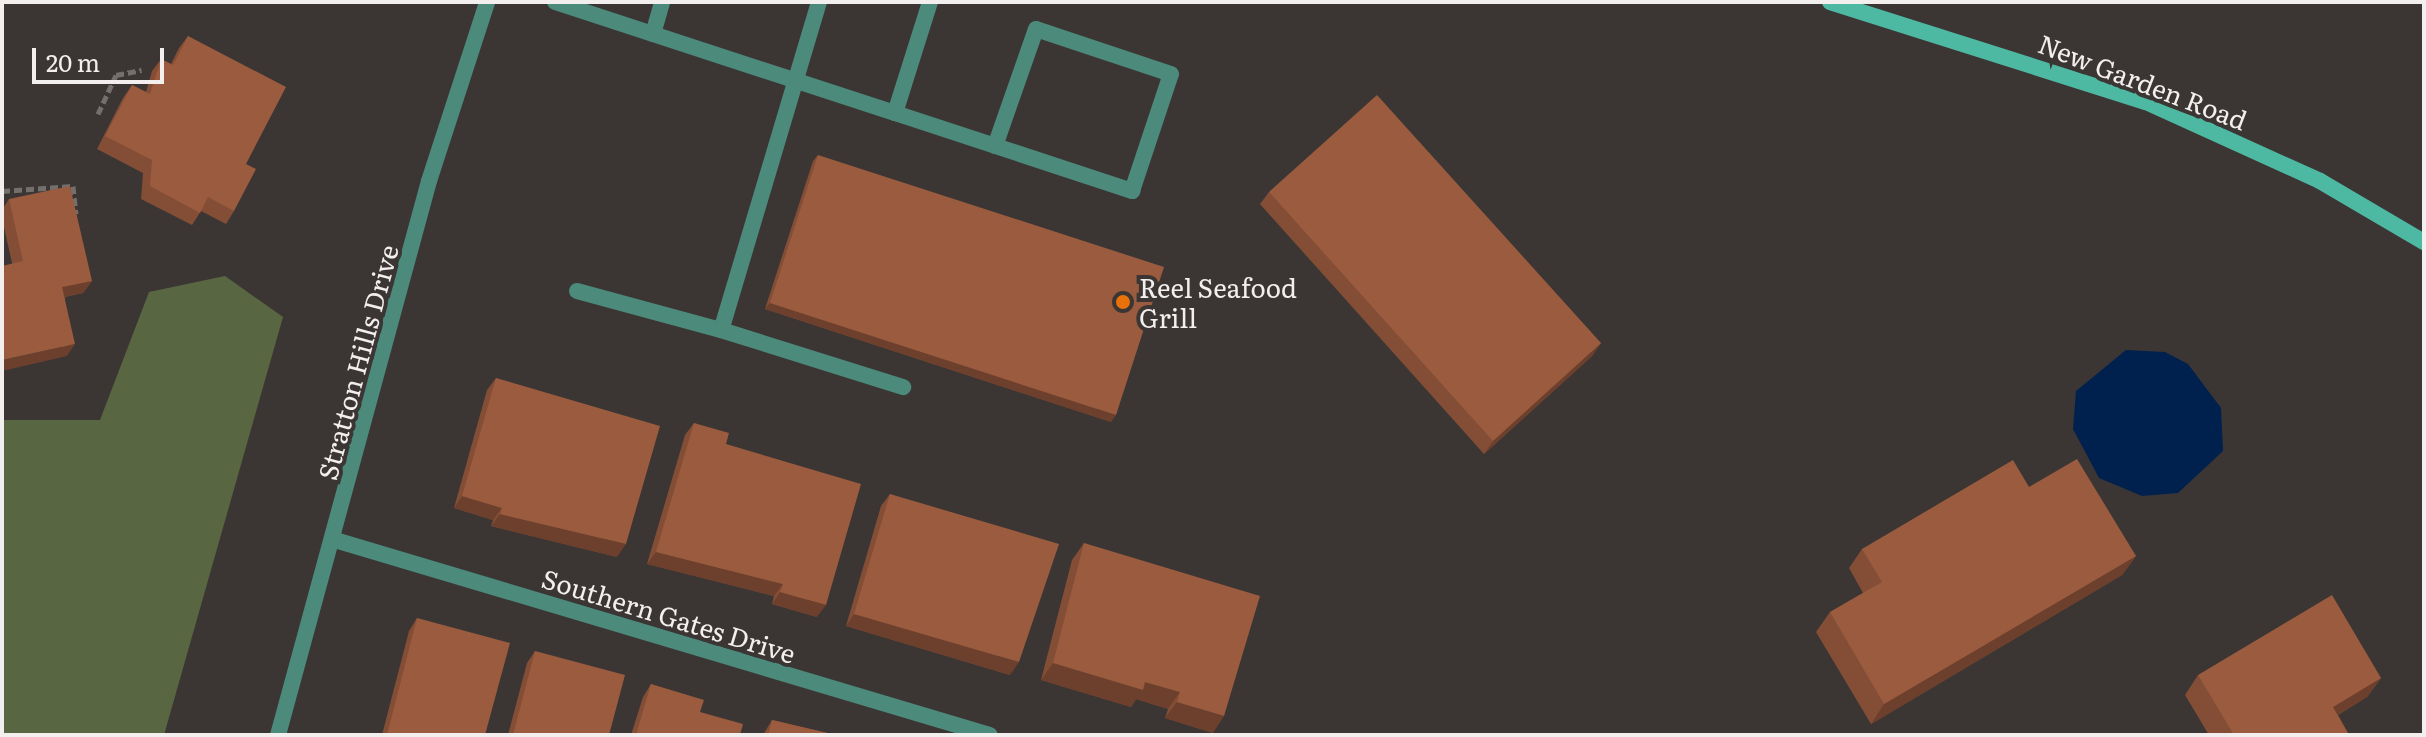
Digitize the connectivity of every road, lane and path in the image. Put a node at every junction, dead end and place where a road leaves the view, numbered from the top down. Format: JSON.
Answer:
{"nodes":[{"id":1,"x":487,"y":2,"type":"edge"},
{"id":2,"x":555,"y":2,"type":"edge"},
{"id":3,"x":662,"y":2,"type":"edge"},
{"id":4,"x":819,"y":2,"type":"edge"},
{"id":5,"x":930,"y":2,"type":"edge"},
{"id":6,"x":1840,"y":3,"type":"edge"},
{"id":7,"x":653,"y":34,"type":"junction"},
{"id":8,"x":142,"y":70,"type":"dead end"},
{"id":9,"x":800,"y":82,"type":"junction"},
{"id":10,"x":895,"y":113,"type":"junction"},
{"id":11,"x":98,"y":114,"type":"dead end"},
{"id":12,"x":995,"y":146,"type":"junction"},
{"id":13,"x":2,"y":191,"type":"edge"},
{"id":14,"x":76,"y":214,"type":"edge"},
{"id":15,"x":2424,"y":242,"type":"edge"},
{"id":16,"x":577,"y":291,"type":"dead end"},
{"id":17,"x":721,"y":330,"type":"junction"},
{"id":18,"x":903,"y":387,"type":"dead end"},
{"id":19,"x":335,"y":540,"type":"junction"},
{"id":20,"x":278,"y":735,"type":"edge"},
{"id":21,"x":990,"y":735,"type":"edge"}],
"edges":[{"from":1,"to":19,"type":"street","name":"Stratton Hills Drive"},
{"from":2,"to":7,"type":"street"},
{"from":3,"to":7,"type":"street"},
{"from":4,"to":9,"type":"street"},
{"from":5,"to":10,"type":"street"},
{"from":6,"to":15,"type":"main road","name":"New Garden Road"},
{"from":7,"to":9,"type":"street"},
{"from":8,"to":11,"type":"path"},
{"from":9,"to":10,"type":"street"},
{"from":9,"to":17,"type":"street"},
{"from":10,"to":12,"type":"street"},
{"from":12,"to":12,"type":"street"},
{"from":13,"to":14,"type":"path"},
{"from":16,"to":17,"type":"street"},
{"from":17,"to":18,"type":"street"},
{"from":19,"to":20,"type":"street","name":"Stratton Hills Drive"},
{"from":19,"to":21,"type":"street","name":"Southern Gates Drive"}]}
